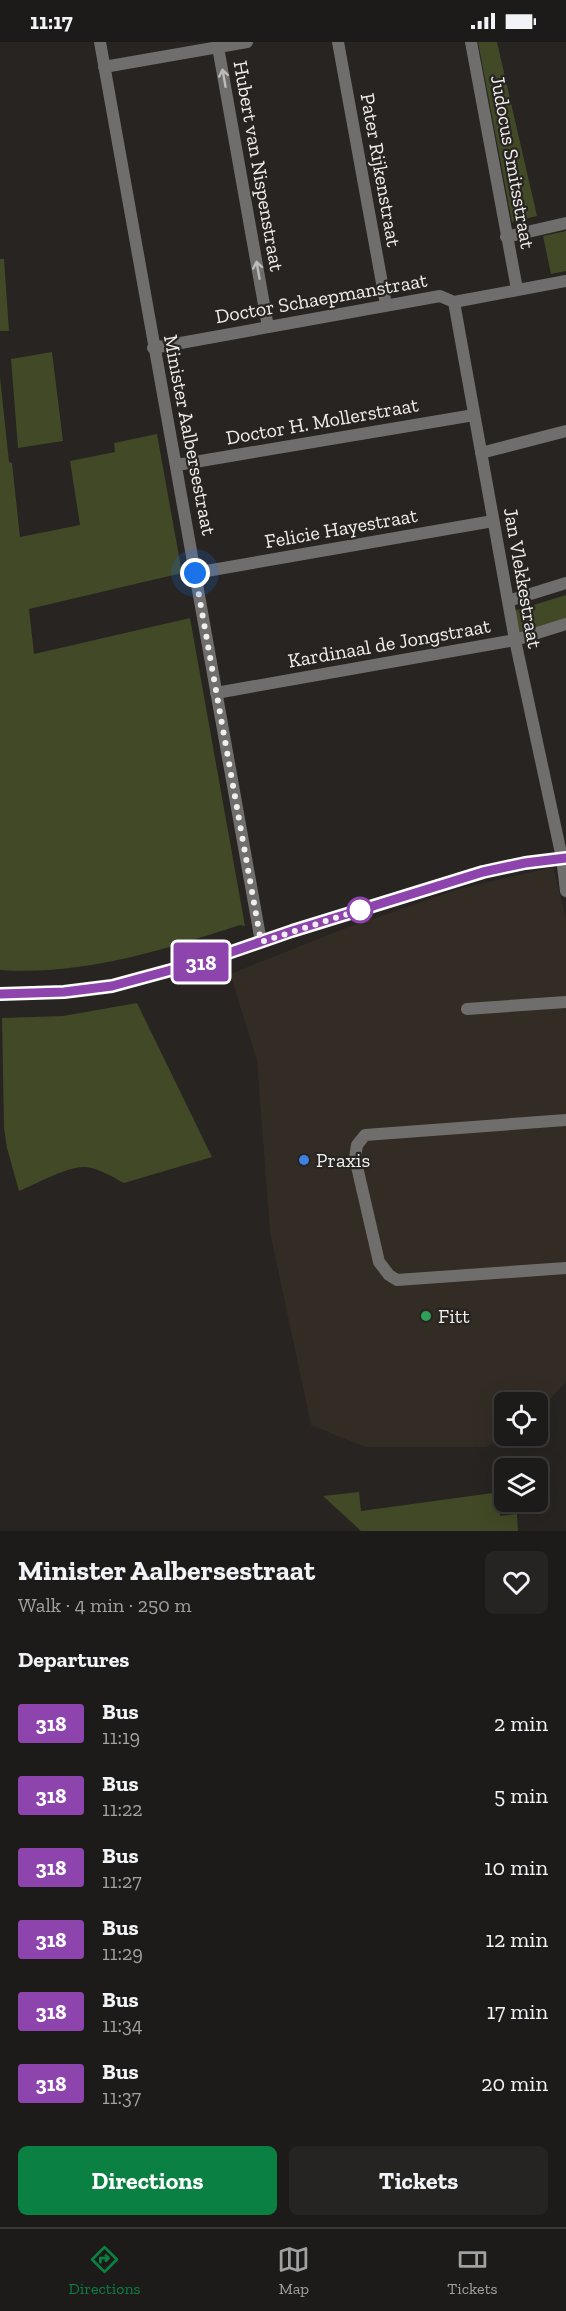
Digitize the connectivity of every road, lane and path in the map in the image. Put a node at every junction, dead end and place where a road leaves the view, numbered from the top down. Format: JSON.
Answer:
{"nodes":[{"id":1,"x":100,"y":42,"type":"edge"},
{"id":2,"x":247,"y":42,"type":"edge"},
{"id":3,"x":338,"y":42,"type":"edge"},
{"id":4,"x":471,"y":42,"type":"edge"},
{"id":5,"x":218,"y":47,"type":"junction"},
{"id":6,"x":104,"y":67,"type":"junction"},
{"id":7,"x":566,"y":223,"type":"edge"},
{"id":8,"x":506,"y":237,"type":"junction"},
{"id":9,"x":566,"y":281,"type":"edge"},
{"id":10,"x":517,"y":289,"type":"junction"},
{"id":11,"x":454,"y":302,"type":"junction"},
{"id":12,"x":386,"y":305,"type":"junction"},
{"id":13,"x":268,"y":327,"type":"junction"},
{"id":14,"x":153,"y":348,"type":"junction"},
{"id":15,"x":474,"y":415,"type":"junction"},
{"id":16,"x":566,"y":431,"type":"edge"},
{"id":17,"x":481,"y":453,"type":"junction"},
{"id":18,"x":177,"y":465,"type":"junction"},
{"id":19,"x":493,"y":521,"type":"junction"},
{"id":20,"x":195,"y":573,"type":"junction"},
{"id":21,"x":566,"y":583,"type":"edge"},
{"id":22,"x":508,"y":601,"type":"junction"},
{"id":23,"x":566,"y":624,"type":"edge"},
{"id":24,"x":514,"y":640,"type":"junction"},
{"id":25,"x":216,"y":693,"type":"junction"},
{"id":26,"x":566,"y":817,"type":"edge"},
{"id":27,"x":552,"y":819,"type":"junction"},
{"id":28,"x":564,"y":858,"type":"edge"},
{"id":29,"x":566,"y":891,"type":"edge"},
{"id":30,"x":261,"y":942,"type":"junction"},
{"id":31,"x":0,"y":994,"type":"edge"},
{"id":32,"x":566,"y":1002,"type":"edge"},
{"id":33,"x":467,"y":1009,"type":"dead end"},
{"id":34,"x":566,"y":1120,"type":"edge"},
{"id":35,"x":566,"y":1268,"type":"edge"}],
"edges":[{"from":1,"to":6,"type":"street","name":"Minister Aalbersestraat"},
{"from":2,"to":5,"type":"street"},
{"from":3,"to":12,"type":"street","name":"Pater Rijkenstraat"},
{"from":4,"to":8,"type":"street","name":"Judocus Smitsstraat"},
{"from":5,"to":6,"type":"street"},
{"from":13,"to":5,"type":"street","name":"Hubert van Nispenstraat","one_way":true},
{"from":6,"to":14,"type":"street","name":"Minister Aalbersestraat"},
{"from":7,"to":8,"type":"street"},
{"from":8,"to":10,"type":"street","name":"Judocus Smitsstraat"},
{"from":9,"to":10,"type":"street","name":"Doctor Schaepmanstraat"},
{"from":10,"to":11,"type":"street","name":"Doctor Schaepmanstraat"},
{"from":11,"to":12,"type":"street","name":"Doctor Schaepmanstraat"},
{"from":11,"to":15,"type":"street","name":"Jan Vlekkestraat"},
{"from":12,"to":13,"type":"street","name":"Doctor Schaepmanstraat"},
{"from":13,"to":14,"type":"street","name":"Doctor Schaepmanstraat"},
{"from":14,"to":18,"type":"street","name":"Minister Aalbersestraat"},
{"from":15,"to":17,"type":"street","name":"Jan Vlekkestraat"},
{"from":15,"to":18,"type":"street","name":"Doctor H. Mollerstraat"},
{"from":16,"to":17,"type":"street"},
{"from":17,"to":19,"type":"street","name":"Jan Vlekkestraat"},
{"from":18,"to":20,"type":"street","name":"Minister Aalbersestraat"},
{"from":19,"to":20,"type":"street","name":"Felicie Hayestraat"},
{"from":19,"to":22,"type":"street","name":"Jan Vlekkestraat"},
{"from":20,"to":25,"type":"street","name":"Minister Aalbersestraat"},
{"from":21,"to":22,"type":"street","name":"Kardinaal de Jongstraat"},
{"from":22,"to":24,"type":"street","name":"Jan Vlekkestraat"},
{"from":23,"to":24,"type":"street","name":"Kardinaal de Jongstraat"},
{"from":24,"to":25,"type":"street","name":"Kardinaal de Jongstraat"},
{"from":24,"to":27,"type":"street","name":"Jan Vlekkestraat"},
{"from":25,"to":30,"type":"street","name":"Minister Aalbersestraat"},
{"from":26,"to":27,"type":"street"},
{"from":27,"to":28,"type":"street","name":"Jan Vlekkestraat"},
{"from":28,"to":29,"type":"street","name":"Jan Vlekkestraat"},
{"from":28,"to":30,"type":"street"},
{"from":30,"to":31,"type":"street"},
{"from":32,"to":33,"type":"street"},
{"from":34,"to":35,"type":"street"}]}
